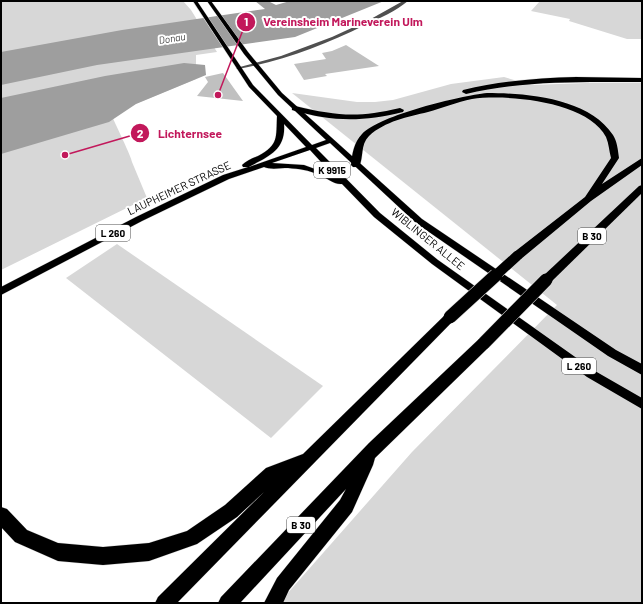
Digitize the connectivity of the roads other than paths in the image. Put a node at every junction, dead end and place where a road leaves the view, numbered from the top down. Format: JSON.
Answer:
{"nodes":[{"id":1,"x":195,"y":1,"type":"edge"},
{"id":2,"x":209,"y":1,"type":"edge"},
{"id":3,"x":406,"y":1,"type":"edge"},
{"id":4,"x":255,"y":65,"type":"junction"},
{"id":5,"x":238,"y":68,"type":"junction"},
{"id":6,"x":642,"y":80,"type":"edge"},
{"id":7,"x":295,"y":108,"type":"junction"},
{"id":8,"x":280,"y":117,"type":"junction"},
{"id":9,"x":330,"y":140,"type":"junction"},
{"id":10,"x":310,"y":147,"type":"junction"},
{"id":11,"x":642,"y":161,"type":"edge"},
{"id":12,"x":356,"y":165,"type":"junction"},
{"id":13,"x":255,"y":167,"type":"junction"},
{"id":14,"x":226,"y":177,"type":"junction"},
{"id":15,"x":641,"y":190,"type":"edge"},
{"id":16,"x":354,"y":192,"type":"junction"},
{"id":17,"x":588,"y":199,"type":"junction"},
{"id":18,"x":1,"y":291,"type":"edge"},
{"id":19,"x":642,"y":370,"type":"edge"},
{"id":20,"x":642,"y":404,"type":"edge"},
{"id":21,"x":374,"y":448,"type":"junction"},
{"id":22,"x":309,"y":458,"type":"junction"},
{"id":23,"x":1,"y":515,"type":"edge"},
{"id":24,"x":164,"y":603,"type":"edge"},
{"id":25,"x":227,"y":603,"type":"edge"},
{"id":26,"x":273,"y":603,"type":"edge"}],
"edges":[{"from":1,"to":5,"type":"main road","name":"WIBLINGER ALLEE","number":"K 9915"},
{"from":2,"to":4,"type":"main road","number":"K 9915"},
{"from":3,"to":4,"type":"street"},
{"from":4,"to":5,"type":"street"},
{"from":4,"to":7,"type":"main road","name":"WIBLINGER ALLEE","number":"K 9915"},
{"from":5,"to":8,"type":"main road","name":"WIBLINGER ALLEE","number":"K 9915"},
{"from":6,"to":7,"type":"highway"},
{"from":7,"to":9,"type":"main road","name":"WIBLINGER ALLEE","number":"K 9915"},
{"from":8,"to":10,"type":"main road","name":"WIBLINGER ALLEE","number":"K 9915"},
{"from":8,"to":14,"type":"main road"},
{"from":9,"to":10,"type":"main road","name":"LAUPHEIMER STRASSE"},
{"from":9,"to":12,"type":"main road","name":"WIBLINGER ALLEE","number":"K 9915"},
{"from":10,"to":13,"type":"main road","name":"LAUPHEIMER STRASSE"},
{"from":10,"to":16,"type":"main road","name":"WIBLINGER ALLEE","number":"K 9915"},
{"from":11,"to":17,"type":"highway","number":"B 30"},
{"from":12,"to":17,"type":"highway"},
{"from":12,"to":19,"type":"main road","name":"WIBLINGER ALLEE","number":"L 260"},
{"from":13,"to":14,"type":"main road","name":"LAUPHEIMER STRASSE","number":"L 260"},
{"from":13,"to":16,"type":"main road","number":"L 260"},
{"from":14,"to":18,"type":"main road","name":"LAUPHEIMER STRASSE","number":"L 260"},
{"from":15,"to":21,"type":"highway","number":"B 30","bridge":true},
{"from":16,"to":20,"type":"main road","name":"WIBLINGER ALLEE","number":"L 260"},
{"from":17,"to":22,"type":"highway","number":"B 30","bridge":true},
{"from":21,"to":25,"type":"highway","number":"B 30"},
{"from":21,"to":26,"type":"highway"},
{"from":22,"to":23,"type":"highway"},
{"from":22,"to":24,"type":"highway","number":"B 30"}]}
